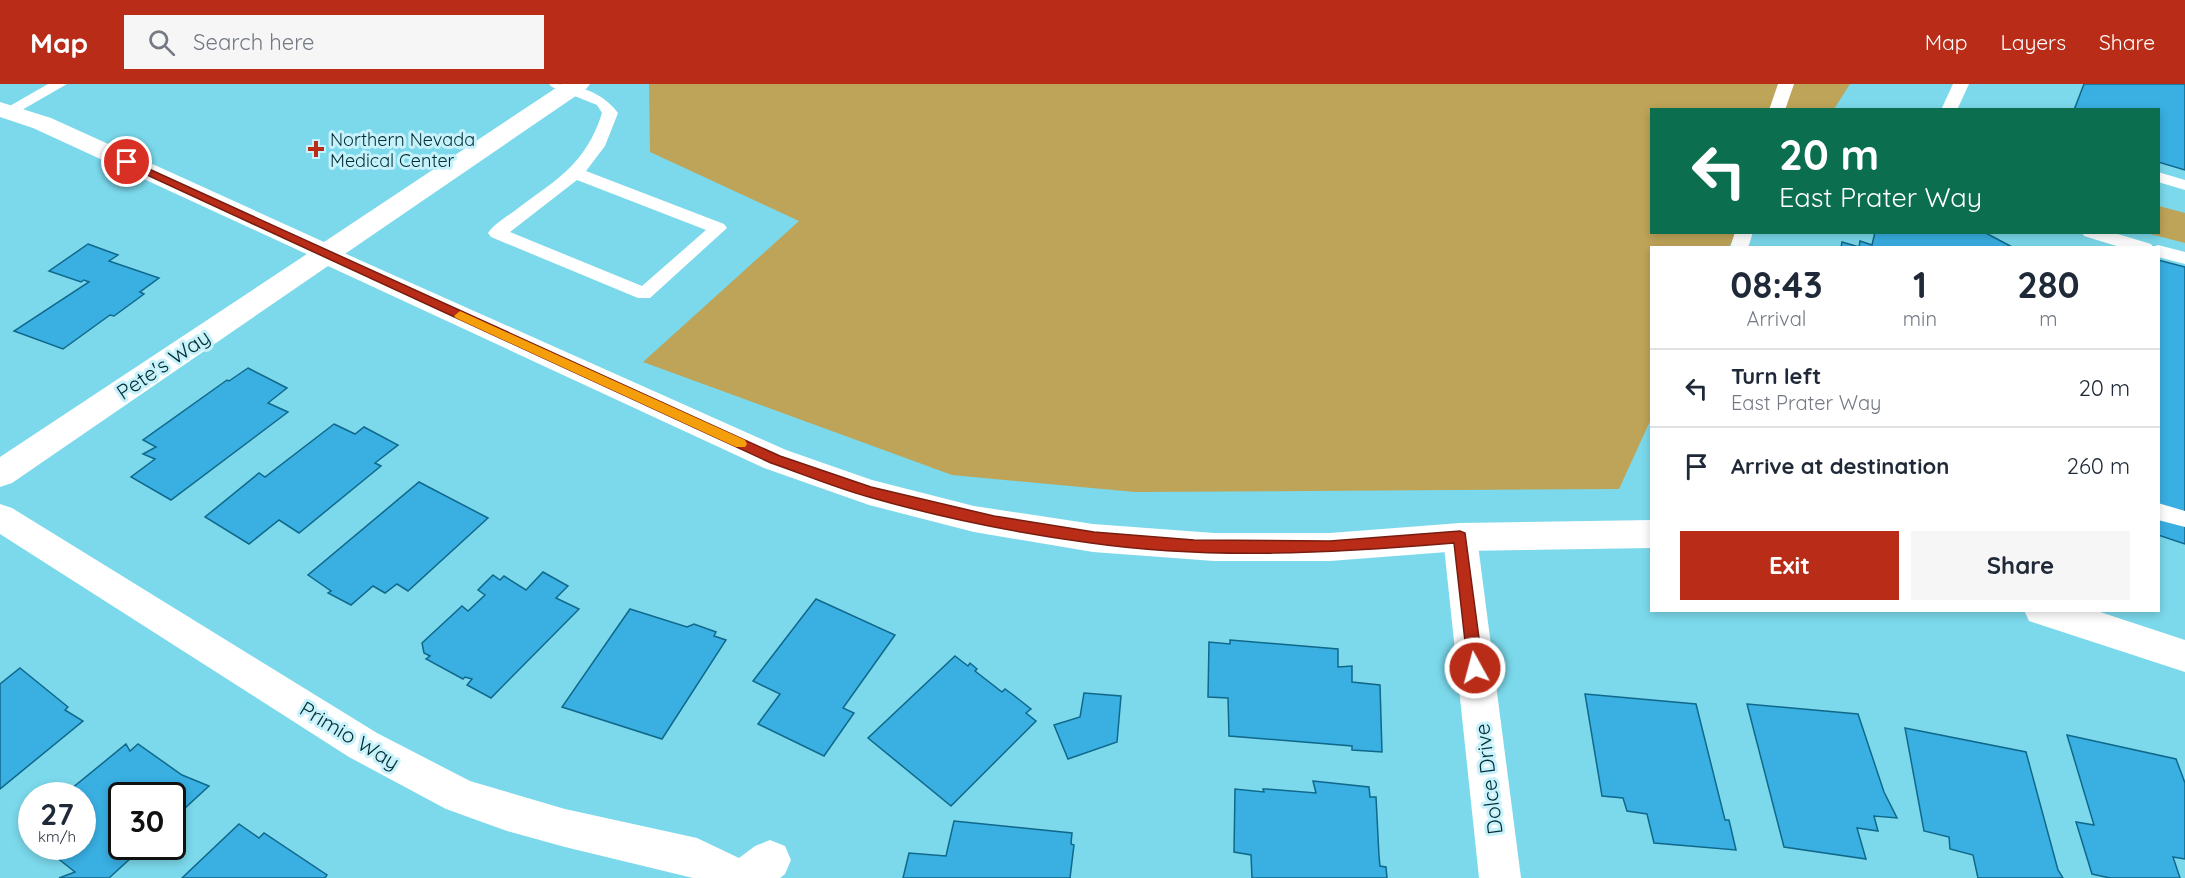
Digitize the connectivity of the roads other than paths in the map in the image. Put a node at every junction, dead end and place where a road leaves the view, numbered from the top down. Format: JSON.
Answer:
{"nodes":[{"id":1,"x":59,"y":84,"type":"edge"},
{"id":2,"x":1786,"y":84,"type":"edge"},
{"id":3,"x":1961,"y":84,"type":"edge"},
{"id":4,"x":569,"y":86,"type":"edge"},
{"id":5,"x":1778,"y":108,"type":"edge"},
{"id":6,"x":1950,"y":108,"type":"edge"},
{"id":7,"x":4,"y":110,"type":"edge"},
{"id":8,"x":575,"y":173,"type":"junction"},
{"id":9,"x":2160,"y":178,"type":"edge"},
{"id":10,"x":2185,"y":185,"type":"edge"},
{"id":11,"x":2097,"y":234,"type":"edge"},
{"id":12,"x":2138,"y":246,"type":"edge"},
{"id":13,"x":2160,"y":252,"type":"edge"},
{"id":14,"x":326,"y":255,"type":"junction"},
{"id":15,"x":2185,"y":258,"type":"edge"},
{"id":16,"x":0,"y":474,"type":"edge"},
{"id":17,"x":2160,"y":512,"type":"edge"},
{"id":18,"x":0,"y":517,"type":"edge"},
{"id":19,"x":2185,"y":519,"type":"edge"},
{"id":20,"x":1650,"y":534,"type":"edge"},
{"id":21,"x":1460,"y":537,"type":"junction"},
{"id":22,"x":2048,"y":612,"type":"edge"},
{"id":23,"x":2185,"y":656,"type":"edge"},
{"id":24,"x":733,"y":878,"type":"edge"},
{"id":25,"x":1500,"y":878,"type":"edge"}],
"edges":[{"from":1,"to":7,"type":"lane"},
{"from":2,"to":5,"type":"lane"},
{"from":3,"to":6,"type":"lane"},
{"from":4,"to":8,"type":"lane"},
{"from":4,"to":14,"type":"street","name":"Pete's Way"},
{"from":7,"to":14,"type":"street"},
{"from":8,"to":8,"type":"lane"},
{"from":9,"to":10,"type":"lane"},
{"from":11,"to":12,"type":"lane"},
{"from":13,"to":15,"type":"lane"},
{"from":14,"to":16,"type":"street","name":"Pete's Way"},
{"from":14,"to":21,"type":"street"},
{"from":17,"to":19,"type":"lane"},
{"from":18,"to":24,"type":"street","name":"Primio Way"},
{"from":20,"to":21,"type":"street"},
{"from":21,"to":25,"type":"street","name":"Dolce Drive"},
{"from":22,"to":23,"type":"street"}]}
